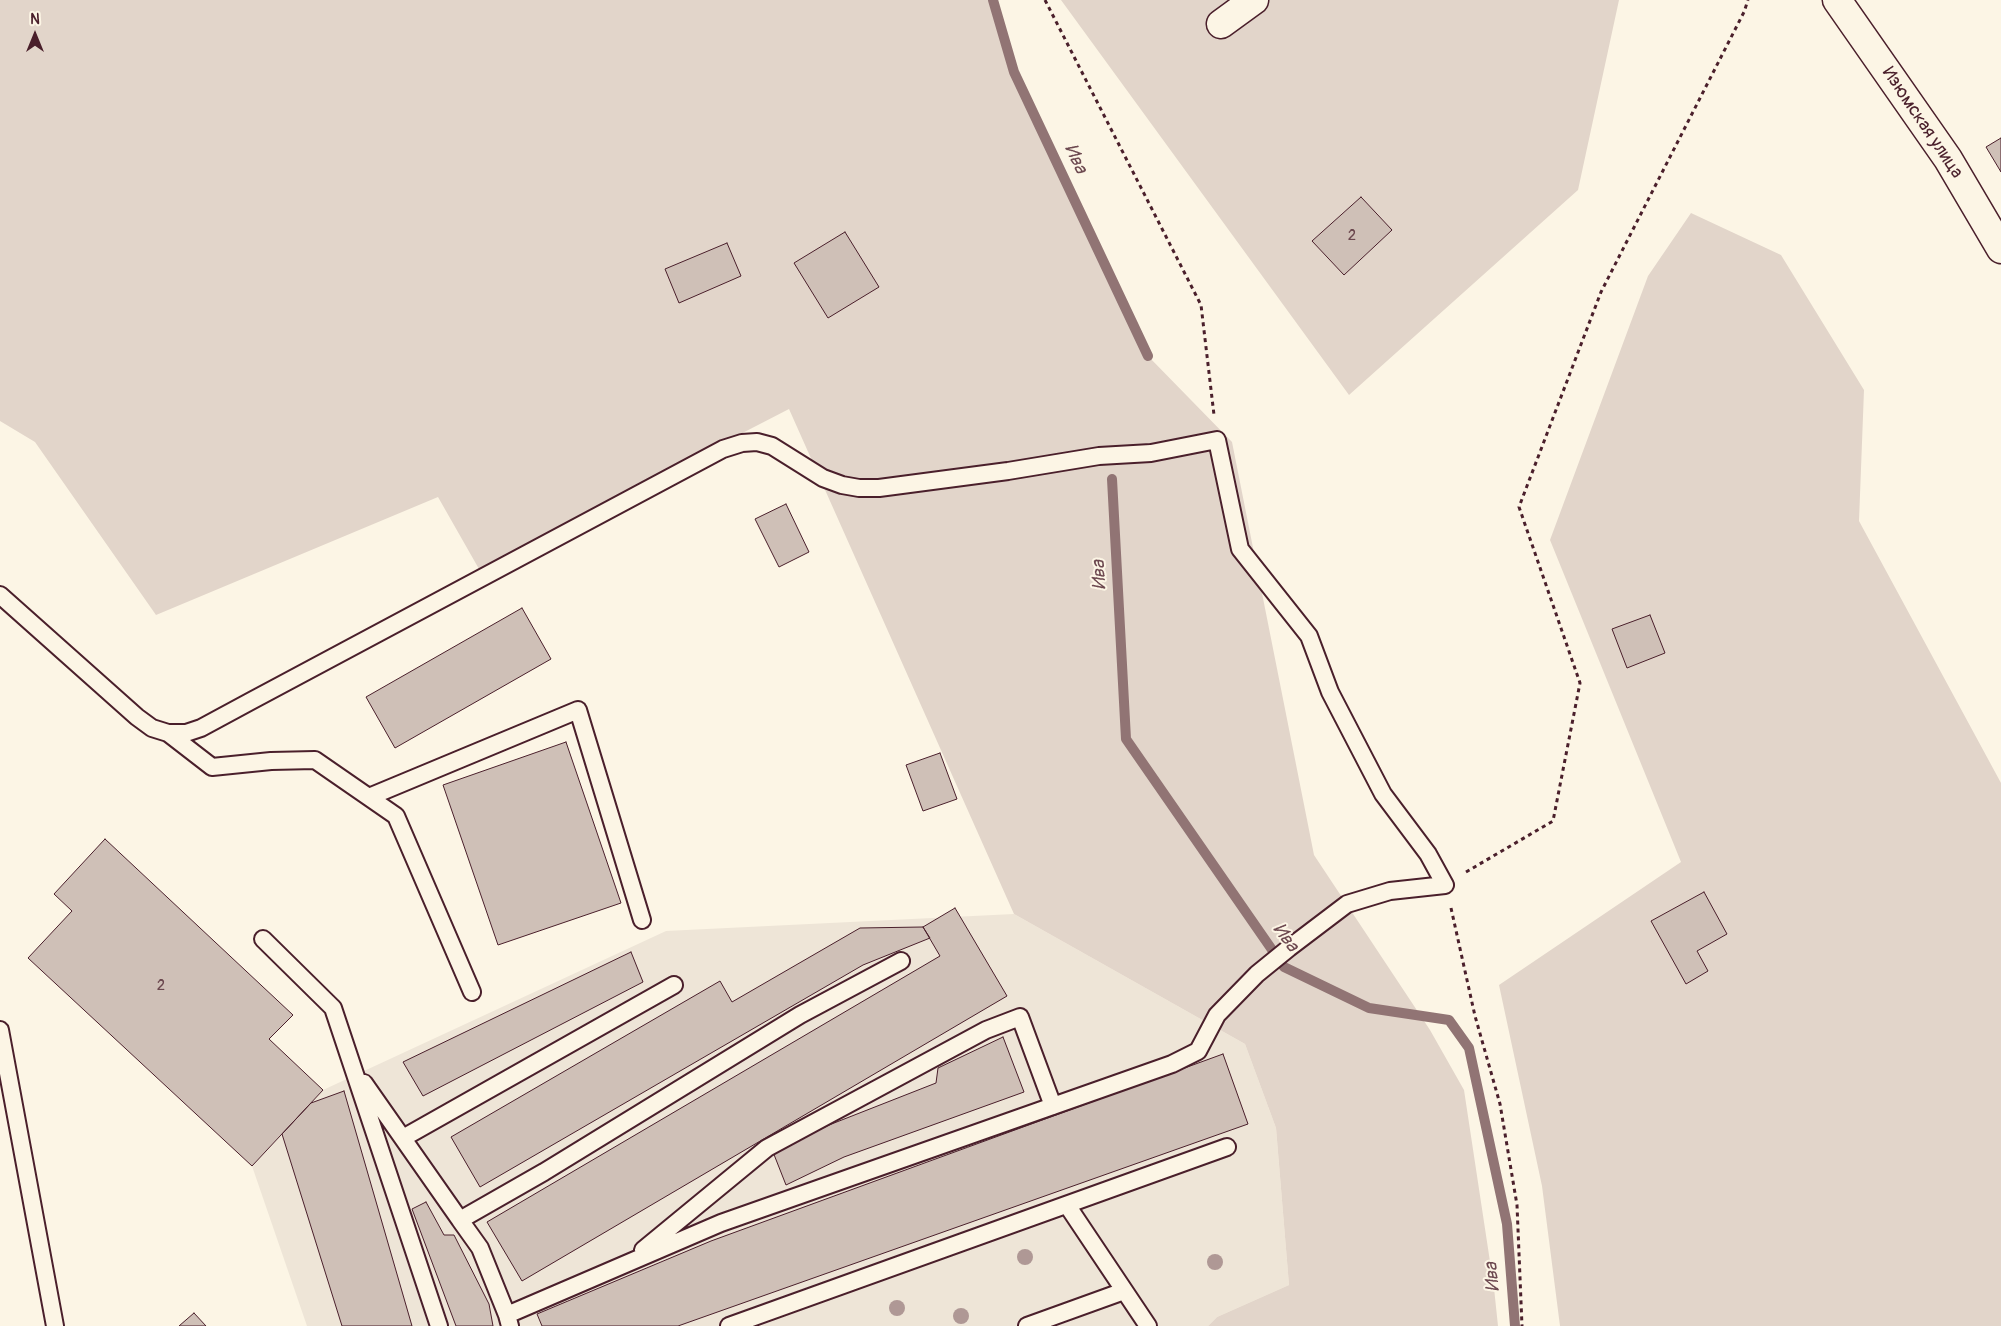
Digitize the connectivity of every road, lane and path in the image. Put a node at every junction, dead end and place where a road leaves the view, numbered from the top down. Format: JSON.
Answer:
{"nodes":[{"id":1,"x":1044,"y":0,"type":"edge"},
{"id":2,"x":1254,"y":0,"type":"edge"},
{"id":3,"x":1748,"y":0,"type":"edge"},
{"id":4,"x":1837,"y":0,"type":"edge"},
{"id":5,"x":1221,"y":24,"type":"dead end"},
{"id":6,"x":2001,"y":249,"type":"edge"},
{"id":7,"x":1217,"y":440,"type":"junction"},
{"id":8,"x":0,"y":595,"type":"edge"},
{"id":9,"x":168,"y":732,"type":"junction"},
{"id":10,"x":369,"y":797,"type":"junction"},
{"id":11,"x":1445,"y":885,"type":"junction"},
{"id":12,"x":642,"y":920,"type":"dead end"},
{"id":13,"x":263,"y":939,"type":"dead end"},
{"id":14,"x":902,"y":961,"type":"dead end"},
{"id":15,"x":674,"y":985,"type":"dead end"},
{"id":16,"x":472,"y":992,"type":"dead end"},
{"id":17,"x":0,"y":1030,"type":"edge"},
{"id":18,"x":353,"y":1067,"type":"junction"},
{"id":19,"x":1053,"y":1106,"type":"junction"},
{"id":20,"x":402,"y":1138,"type":"junction"},
{"id":21,"x":1227,"y":1147,"type":"dead end"},
{"id":22,"x":1066,"y":1205,"type":"junction"},
{"id":23,"x":460,"y":1220,"type":"junction"},
{"id":24,"x":627,"y":1263,"type":"junction"},
{"id":25,"x":1124,"y":1291,"type":"junction"},
{"id":26,"x":509,"y":1320,"type":"edge"},
{"id":27,"x":55,"y":1326,"type":"edge"},
{"id":28,"x":439,"y":1326,"type":"edge"},
{"id":29,"x":729,"y":1326,"type":"edge"},
{"id":30,"x":1027,"y":1326,"type":"edge"},
{"id":31,"x":1148,"y":1326,"type":"edge"},
{"id":32,"x":1522,"y":1326,"type":"edge"}],
"edges":[{"from":1,"to":7,"type":"path"},
{"from":2,"to":5,"type":"street"},
{"from":3,"to":11,"type":"path"},
{"from":4,"to":6,"type":"street","name":"Изюмская улица"},
{"from":7,"to":9,"type":"lane"},
{"from":7,"to":11,"type":"lane"},
{"from":8,"to":9,"type":"lane"},
{"from":9,"to":10,"type":"lane"},
{"from":10,"to":12,"type":"lane"},
{"from":10,"to":16,"type":"lane"},
{"from":11,"to":19,"type":"lane"},
{"from":11,"to":32,"type":"path"},
{"from":13,"to":18,"type":"lane"},
{"from":14,"to":23,"type":"lane"},
{"from":15,"to":20,"type":"lane"},
{"from":17,"to":27,"type":"lane"},
{"from":18,"to":20,"type":"lane"},
{"from":18,"to":28,"type":"lane"},
{"from":19,"to":24,"type":"lane"},
{"from":19,"to":24,"type":"lane"},
{"from":20,"to":23,"type":"lane"},
{"from":21,"to":22,"type":"lane"},
{"from":22,"to":25,"type":"lane"},
{"from":22,"to":29,"type":"lane"},
{"from":23,"to":26,"type":"lane"},
{"from":24,"to":26,"type":"lane"},
{"from":25,"to":30,"type":"lane"},
{"from":25,"to":31,"type":"lane"}]}
